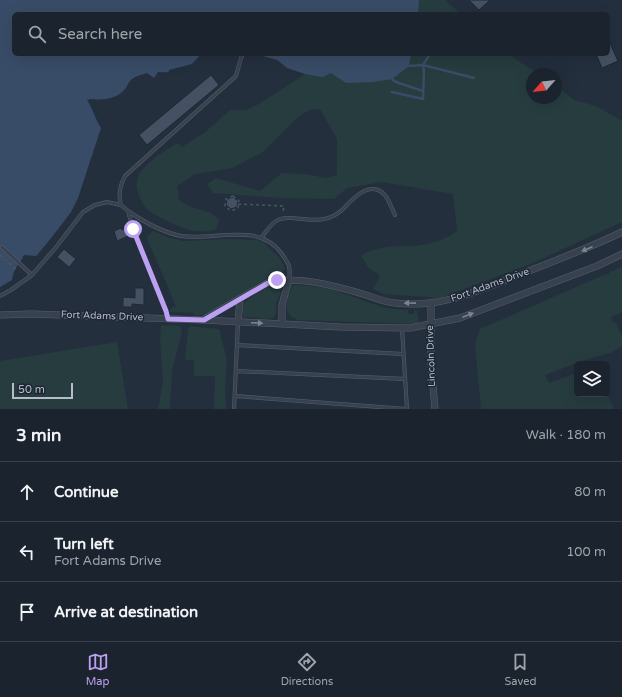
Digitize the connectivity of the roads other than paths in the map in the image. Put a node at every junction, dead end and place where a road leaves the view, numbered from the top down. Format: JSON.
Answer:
{"nodes":[{"id":1,"x":242,"y":56,"type":"edge"},
{"id":2,"x":121,"y":205,"type":"junction"},
{"id":3,"x":128,"y":211,"type":"junction"},
{"id":4,"x":395,"y":215,"type":"dead end"},
{"id":5,"x":622,"y":232,"type":"edge"},
{"id":6,"x":261,"y":238,"type":"junction"},
{"id":7,"x":2,"y":247,"type":"dead end"},
{"id":8,"x":622,"y":254,"type":"edge"},
{"id":9,"x":32,"y":275,"type":"junction"},
{"id":10,"x":289,"y":280,"type":"junction"},
{"id":11,"x":0,"y":296,"type":"edge"},
{"id":12,"x":240,"y":300,"type":"junction"},
{"id":13,"x":430,"y":304,"type":"junction"},
{"id":14,"x":0,"y":314,"type":"edge"},
{"id":15,"x":168,"y":319,"type":"junction"},
{"id":16,"x":204,"y":320,"type":"junction"},
{"id":17,"x":238,"y":322,"type":"junction"},
{"id":18,"x":282,"y":324,"type":"junction"},
{"id":19,"x":430,"y":324,"type":"junction"},
{"id":20,"x":402,"y":328,"type":"junction"},
{"id":21,"x":237,"y":345,"type":"junction"},
{"id":22,"x":403,"y":354,"type":"junction"},
{"id":23,"x":236,"y":371,"type":"junction"},
{"id":24,"x":405,"y":379,"type":"junction"},
{"id":25,"x":235,"y":396,"type":"junction"},
{"id":26,"x":234,"y":409,"type":"edge"},
{"id":27,"x":406,"y":409,"type":"edge"},
{"id":28,"x":435,"y":409,"type":"edge"}],
"edges":[{"from":1,"to":2,"type":"lane"},
{"from":2,"to":3,"type":"lane"},
{"from":2,"to":9,"type":"lane"},
{"from":3,"to":6,"type":"lane"},
{"from":3,"to":15,"type":"lane"},
{"from":4,"to":6,"type":"lane"},
{"from":5,"to":13,"type":"street","name":"Fort Adams Drive","one_way":true},
{"from":6,"to":10,"type":"lane"},
{"from":7,"to":9,"type":"lane"},
{"from":19,"to":8,"type":"street","name":"Fort Adams Drive","one_way":true},
{"from":9,"to":11,"type":"lane"},
{"from":10,"to":12,"type":"street","name":"Fort Adams Drive"},
{"from":13,"to":10,"type":"street","name":"Fort Adams Drive","one_way":true},
{"from":10,"to":18,"type":"street"},
{"from":12,"to":16,"type":"street","name":"Fort Adams Drive"},
{"from":12,"to":17,"type":"street"},
{"from":13,"to":19,"type":"street","name":"Lincoln Drive"},
{"from":14,"to":15,"type":"street","name":"Fort Adams Drive"},
{"from":15,"to":16,"type":"street","name":"Fort Adams Drive"},
{"from":16,"to":17,"type":"street","name":"Fort Adams Drive"},
{"from":17,"to":18,"type":"street","name":"Fort Adams Drive","one_way":true},
{"from":17,"to":21,"type":"lane"},
{"from":18,"to":20,"type":"street","name":"Fort Adams Drive"},
{"from":19,"to":20,"type":"street","name":"Fort Adams Drive"},
{"from":19,"to":28,"type":"street","name":"Lincoln Drive"},
{"from":20,"to":22,"type":"lane"},
{"from":21,"to":22,"type":"lane"},
{"from":21,"to":23,"type":"lane"},
{"from":22,"to":24,"type":"lane"},
{"from":23,"to":24,"type":"lane"},
{"from":23,"to":25,"type":"lane"},
{"from":24,"to":27,"type":"lane"},
{"from":25,"to":26,"type":"lane"},
{"from":25,"to":27,"type":"lane"}]}
